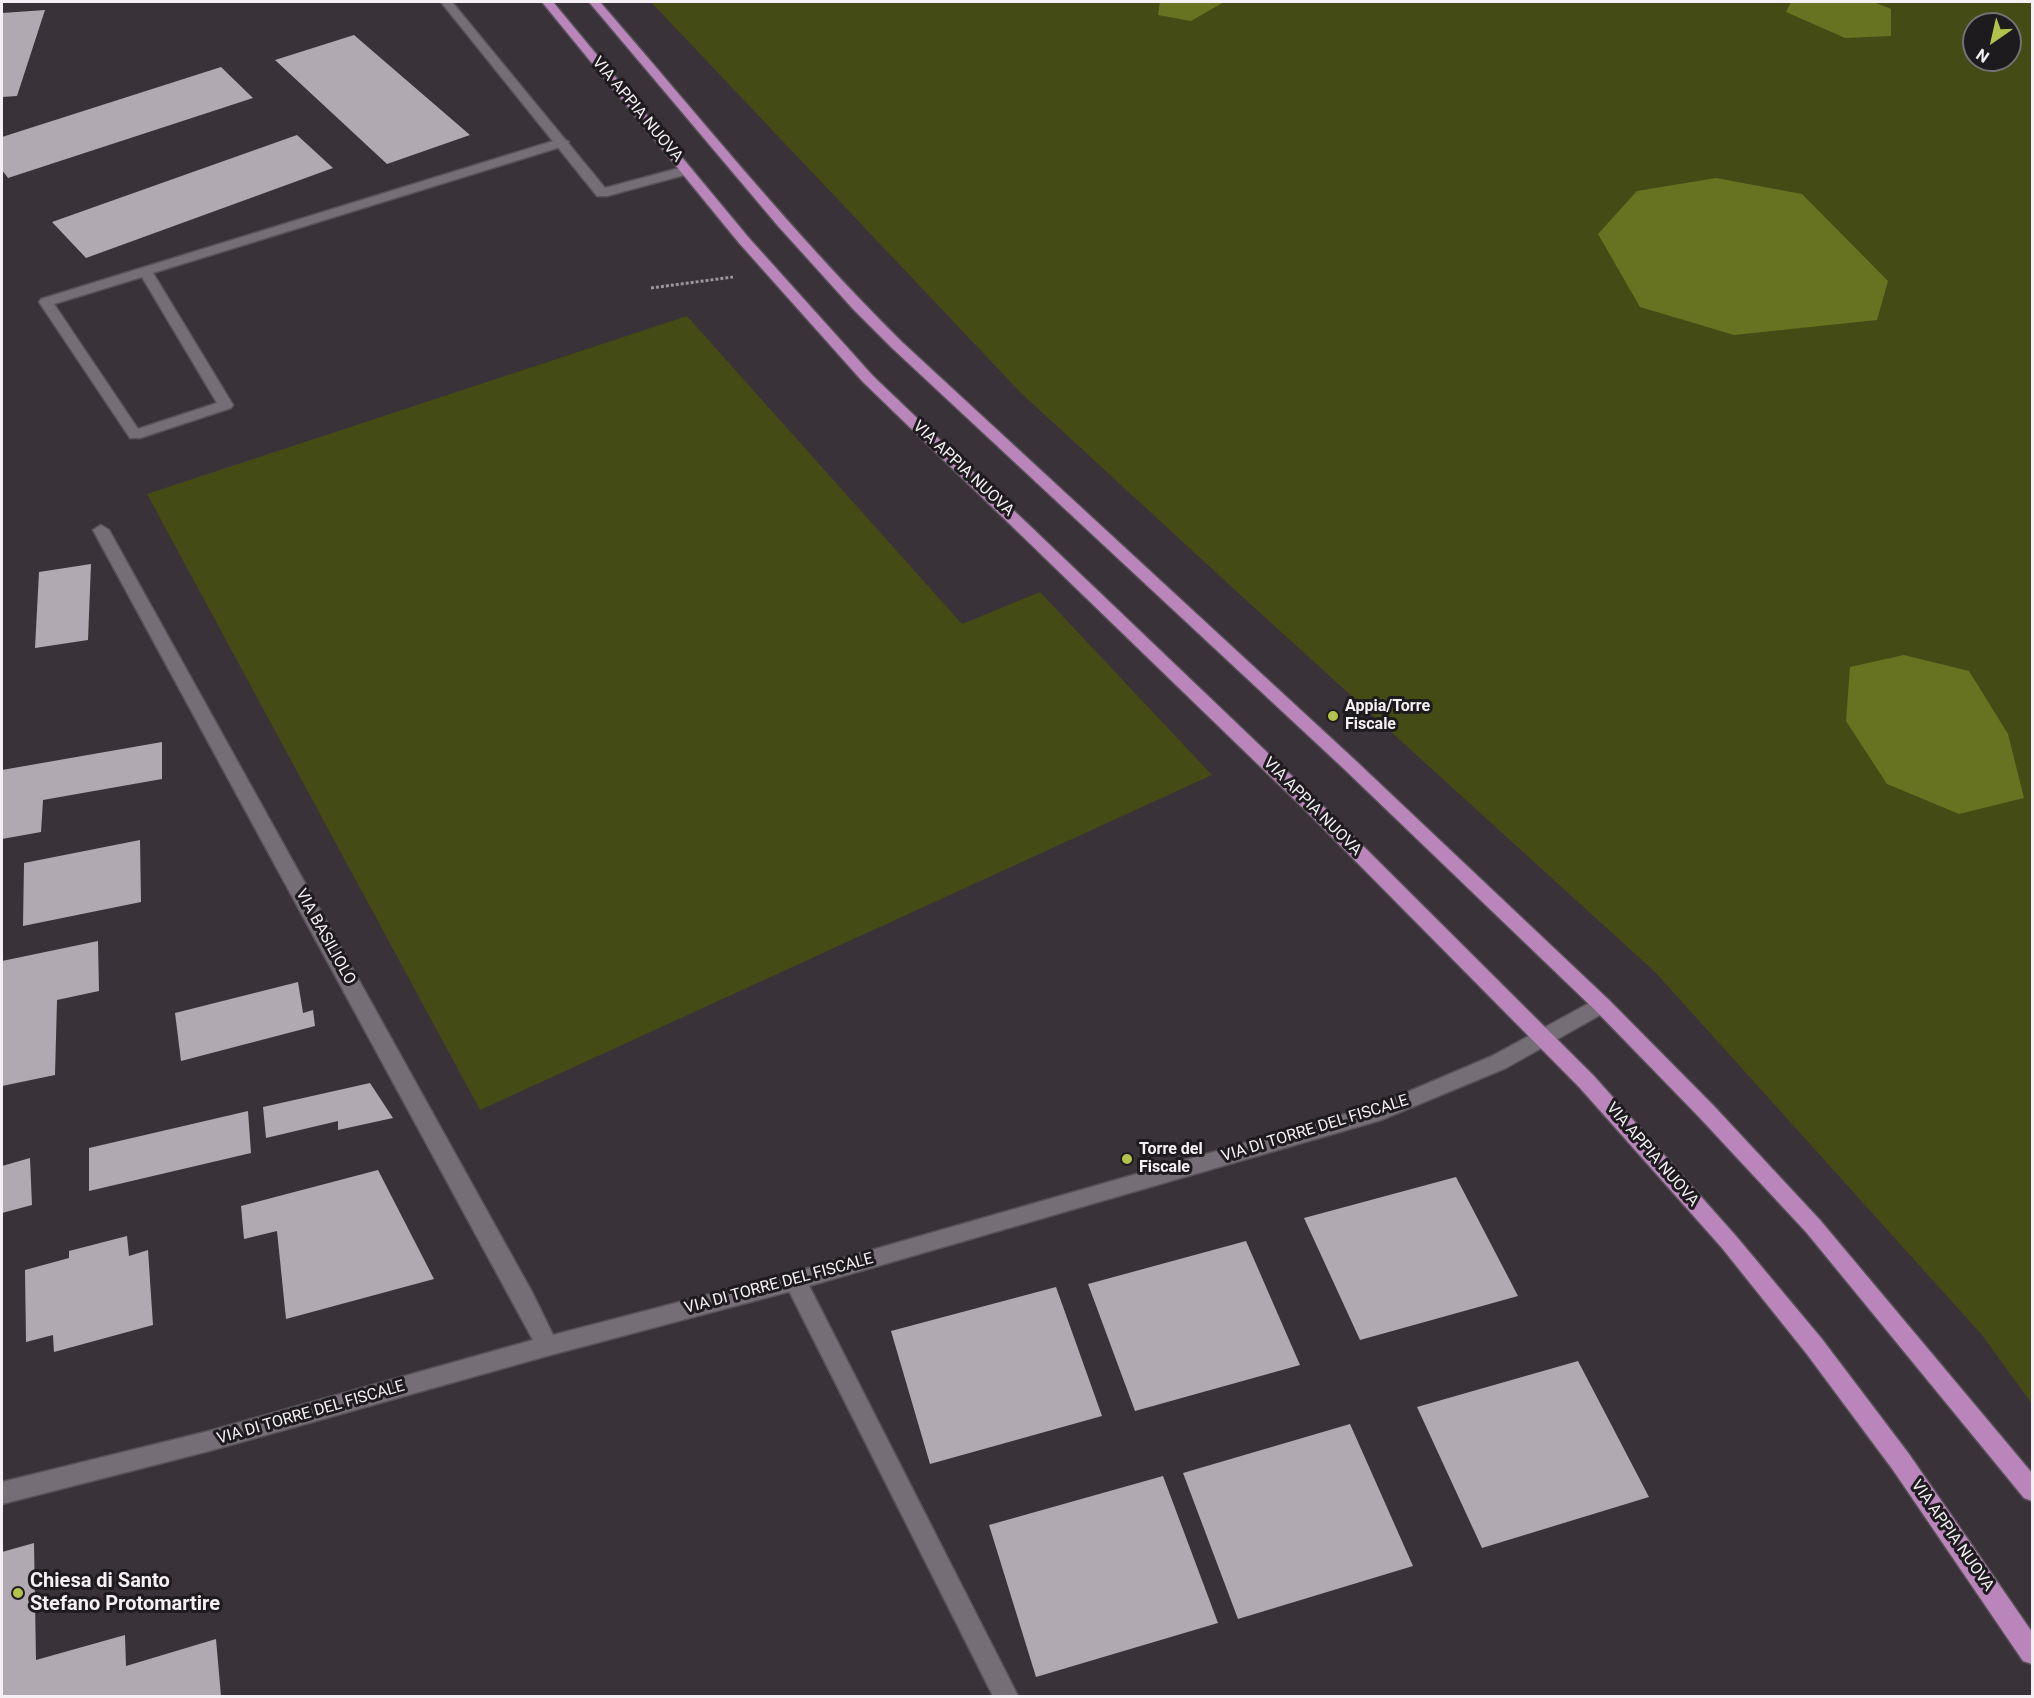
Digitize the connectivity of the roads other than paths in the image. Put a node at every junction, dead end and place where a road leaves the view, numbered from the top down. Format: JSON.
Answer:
{"nodes":[{"id":1,"x":446,"y":2,"type":"edge"},
{"id":2,"x":547,"y":2,"type":"edge"},
{"id":3,"x":594,"y":2,"type":"edge"},
{"id":4,"x":563,"y":142,"type":"junction"},
{"id":5,"x":687,"y":170,"type":"junction"},
{"id":6,"x":145,"y":271,"type":"junction"},
{"id":7,"x":101,"y":530,"type":"dead end"},
{"id":8,"x":1602,"y":1005,"type":"junction"},
{"id":9,"x":1544,"y":1036,"type":"junction"},
{"id":10,"x":795,"y":1281,"type":"junction"},
{"id":11,"x":547,"y":1346,"type":"junction"},
{"id":12,"x":2032,"y":1490,"type":"edge"},
{"id":13,"x":2,"y":1493,"type":"edge"},
{"id":14,"x":2032,"y":1652,"type":"edge"},
{"id":15,"x":1006,"y":1696,"type":"edge"}],
"edges":[{"from":1,"to":4,"type":"street"},
{"from":2,"to":5,"type":"main road","name":"VIA APPIA NUOVA"},
{"from":3,"to":8,"type":"main road"},
{"from":4,"to":5,"type":"street"},
{"from":4,"to":6,"type":"street"},
{"from":5,"to":9,"type":"main road","name":"VIA APPIA NUOVA"},
{"from":6,"to":6,"type":"street"},
{"from":7,"to":11,"type":"street","name":"VIA BASILIOLO"},
{"from":8,"to":9,"type":"street","name":"VIA DI TORRE DEL FISCALE"},
{"from":8,"to":12,"type":"main road"},
{"from":9,"to":10,"type":"street","name":"VIA DI TORRE DEL FISCALE"},
{"from":9,"to":14,"type":"main road","name":"VIA APPIA NUOVA"},
{"from":10,"to":11,"type":"street","name":"VIA DI TORRE DEL FISCALE"},
{"from":10,"to":15,"type":"street"},
{"from":11,"to":13,"type":"street","name":"VIA DI TORRE DEL FISCALE"}]}
